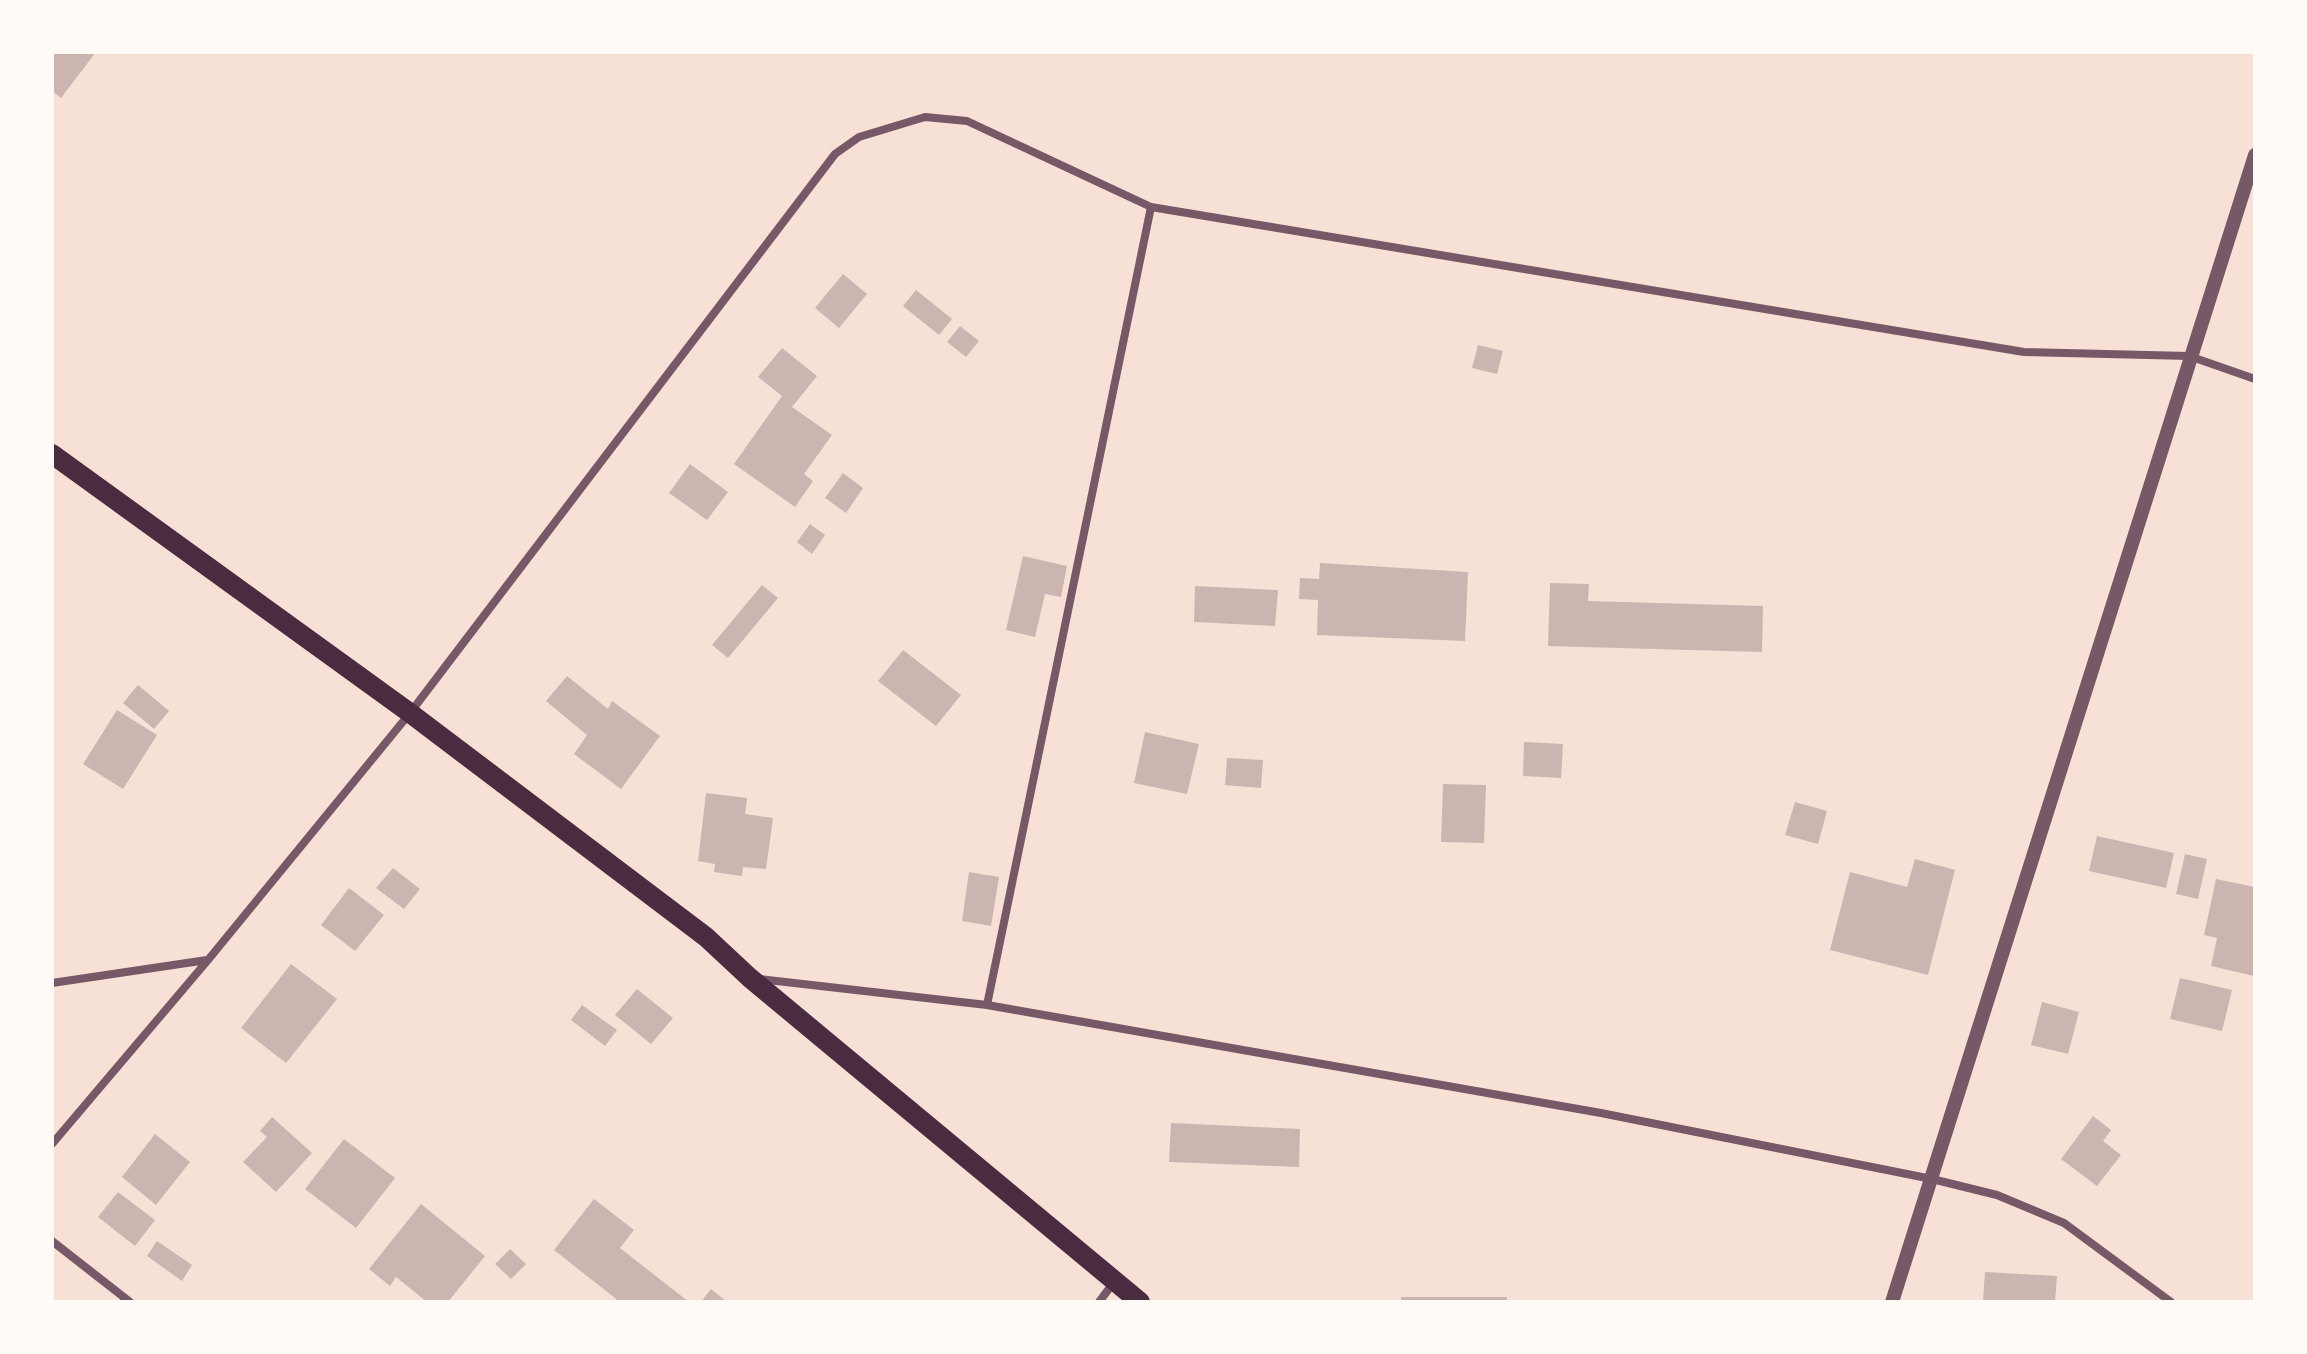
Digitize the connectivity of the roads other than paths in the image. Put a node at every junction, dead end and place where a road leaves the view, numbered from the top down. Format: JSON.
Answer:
{"nodes":[{"id":1,"x":2255,"y":155,"type":"edge"},
{"id":2,"x":1151,"y":207,"type":"junction"},
{"id":3,"x":2189,"y":356,"type":"junction"},
{"id":4,"x":2255,"y":379,"type":"edge"},
{"id":5,"x":52,"y":454,"type":"edge"},
{"id":6,"x":410,"y":713,"type":"junction"},
{"id":7,"x":208,"y":960,"type":"junction"},
{"id":8,"x":750,"y":978,"type":"junction"},
{"id":9,"x":52,"y":983,"type":"edge"},
{"id":10,"x":987,"y":1005,"type":"junction"},
{"id":11,"x":52,"y":1144,"type":"edge"},
{"id":12,"x":1932,"y":1179,"type":"junction"},
{"id":13,"x":52,"y":1241,"type":"edge"},
{"id":14,"x":1114,"y":1282,"type":"junction"},
{"id":15,"x":130,"y":1302,"type":"edge"},
{"id":16,"x":1099,"y":1302,"type":"edge"},
{"id":17,"x":1140,"y":1302,"type":"edge"},
{"id":18,"x":1892,"y":1302,"type":"edge"},
{"id":19,"x":2171,"y":1302,"type":"edge"}],
"edges":[{"from":1,"to":3,"type":"street"},
{"from":2,"to":3,"type":"street"},
{"from":2,"to":6,"type":"street"},
{"from":2,"to":10,"type":"street"},
{"from":3,"to":4,"type":"street"},
{"from":3,"to":12,"type":"street"},
{"from":5,"to":6,"type":"main road"},
{"from":6,"to":7,"type":"street"},
{"from":6,"to":8,"type":"main road"},
{"from":7,"to":9,"type":"street"},
{"from":7,"to":11,"type":"street"},
{"from":8,"to":10,"type":"street"},
{"from":8,"to":14,"type":"main road"},
{"from":10,"to":12,"type":"street"},
{"from":12,"to":18,"type":"street"},
{"from":12,"to":19,"type":"street"},
{"from":13,"to":15,"type":"street"},
{"from":14,"to":16,"type":"street"},
{"from":14,"to":17,"type":"main road"}]}
